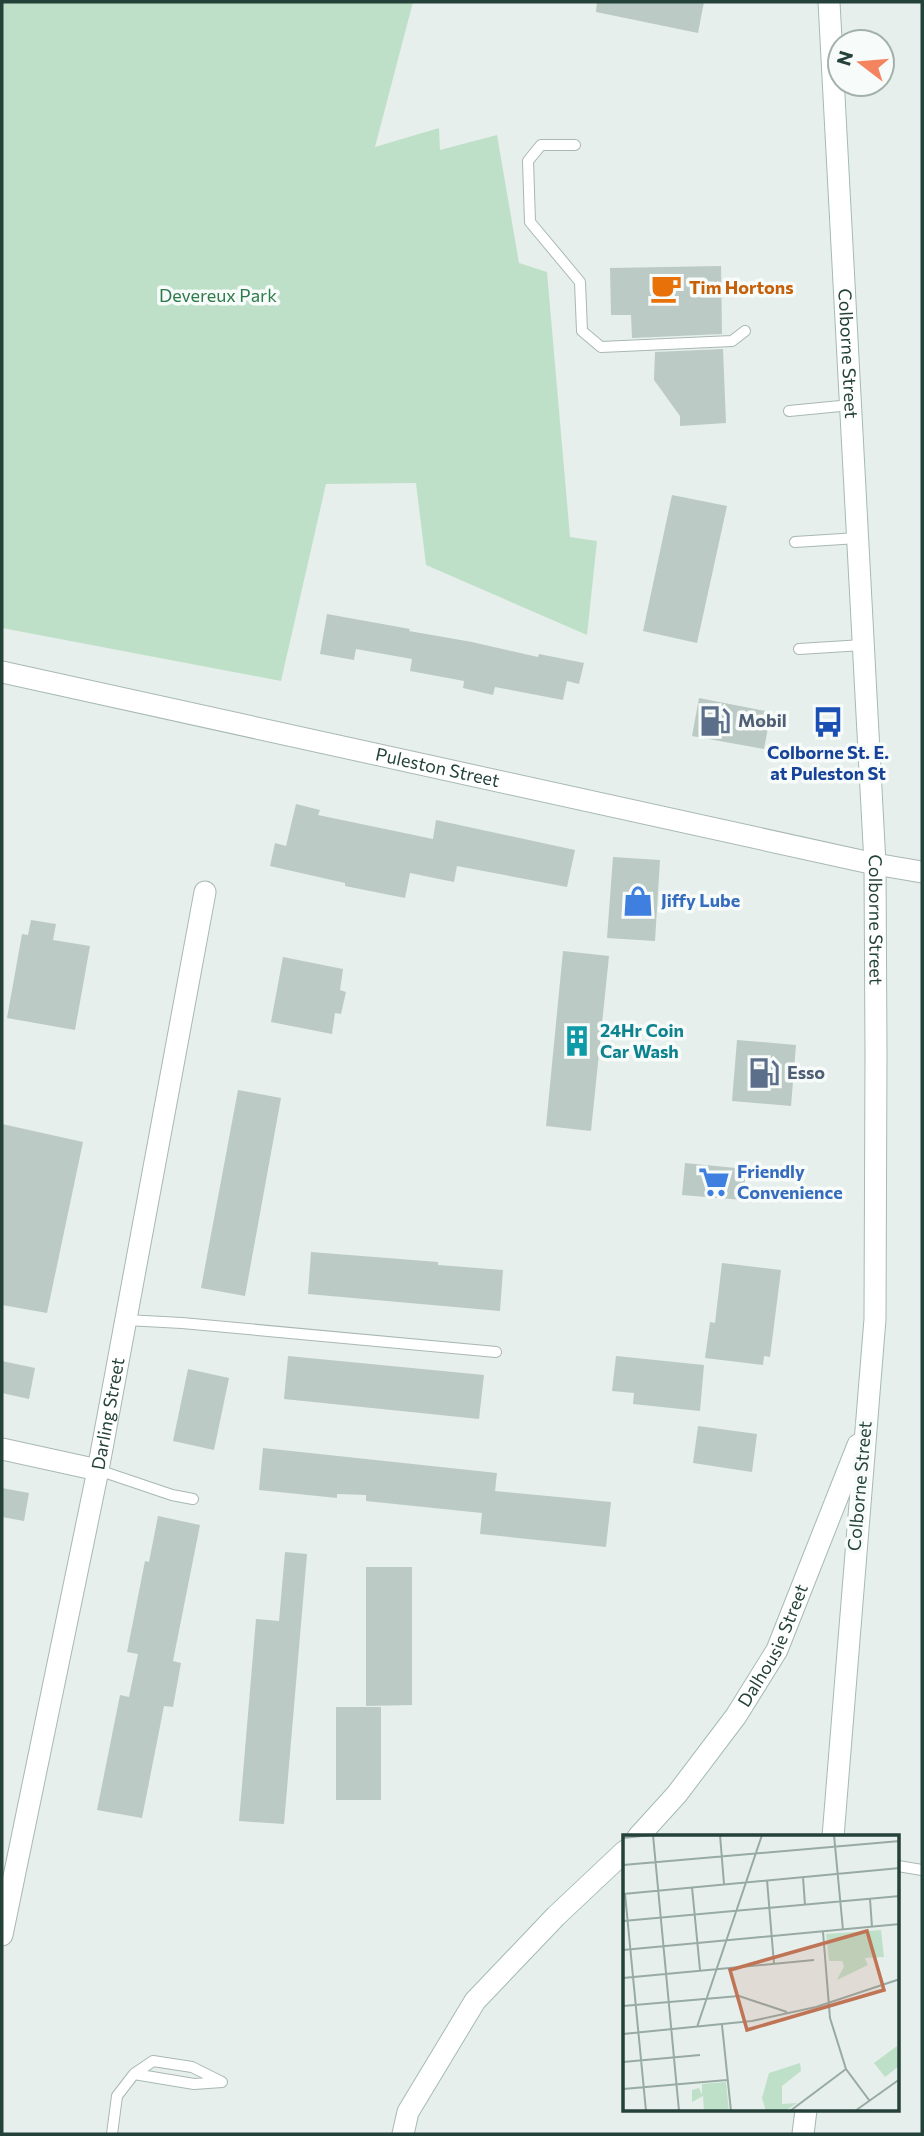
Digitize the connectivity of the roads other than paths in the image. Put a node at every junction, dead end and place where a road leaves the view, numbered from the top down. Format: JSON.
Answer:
{"nodes":[{"id":1,"x":829,"y":2,"type":"edge"},
{"id":2,"x":575,"y":145,"type":"dead end"},
{"id":3,"x":744,"y":331,"type":"dead end"},
{"id":4,"x":851,"y":405,"type":"junction"},
{"id":5,"x":789,"y":411,"type":"dead end"},
{"id":6,"x":858,"y":538,"type":"junction"},
{"id":7,"x":795,"y":542,"type":"dead end"},
{"id":8,"x":863,"y":645,"type":"junction"},
{"id":9,"x":799,"y":649,"type":"dead end"},
{"id":10,"x":2,"y":672,"type":"edge"},
{"id":11,"x":875,"y":864,"type":"junction"},
{"id":12,"x":922,"y":872,"type":"edge"},
{"id":13,"x":205,"y":892,"type":"dead end"},
{"id":14,"x":126,"y":1320,"type":"junction"},
{"id":15,"x":496,"y":1352,"type":"dead end"},
{"id":16,"x":865,"y":1427,"type":"junction"},
{"id":17,"x":2,"y":1449,"type":"edge"},
{"id":18,"x":98,"y":1470,"type":"junction"},
{"id":19,"x":193,"y":1499,"type":"dead end"},
{"id":20,"x":640,"y":1835,"type":"edge"},
{"id":21,"x":833,"y":1835,"type":"edge"},
{"id":22,"x":620,"y":1859,"type":"edge"},
{"id":23,"x":900,"y":1866,"type":"edge"},
{"id":24,"x":922,"y":1870,"type":"edge"},
{"id":25,"x":2,"y":1936,"type":"edge"},
{"id":26,"x":222,"y":2082,"type":"dead end"},
{"id":27,"x":806,"y":2112,"type":"edge"},
{"id":28,"x":112,"y":2134,"type":"edge"},
{"id":29,"x":403,"y":2134,"type":"edge"},
{"id":30,"x":803,"y":2134,"type":"edge"}],
"edges":[{"from":1,"to":4,"type":"main road","name":"Colborne Street"},
{"from":2,"to":3,"type":"lane"},
{"from":4,"to":5,"type":"lane"},
{"from":4,"to":6,"type":"main road","name":"Colborne Street"},
{"from":6,"to":7,"type":"lane"},
{"from":6,"to":8,"type":"main road","name":"Colborne Street"},
{"from":8,"to":9,"type":"lane"},
{"from":8,"to":11,"type":"main road","name":"Colborne Street"},
{"from":10,"to":11,"type":"main road","name":"Puleston Street"},
{"from":11,"to":12,"type":"main road","name":"Puleston Street"},
{"from":11,"to":16,"type":"main road","name":"Colborne Street"},
{"from":13,"to":14,"type":"main road","name":"Darling Street"},
{"from":14,"to":15,"type":"lane"},
{"from":14,"to":18,"type":"main road","name":"Darling Street"},
{"from":16,"to":20,"type":"main road","name":"Dalhousie Street"},
{"from":16,"to":21,"type":"main road","name":"Colborne Street"},
{"from":17,"to":18,"type":"main road"},
{"from":18,"to":19,"type":"lane"},
{"from":18,"to":25,"type":"main road","name":"Darling Street"},
{"from":22,"to":29,"type":"main road"},
{"from":23,"to":24,"type":"lane"},
{"from":26,"to":28,"type":"lane"},
{"from":27,"to":30,"type":"main road"}]}
